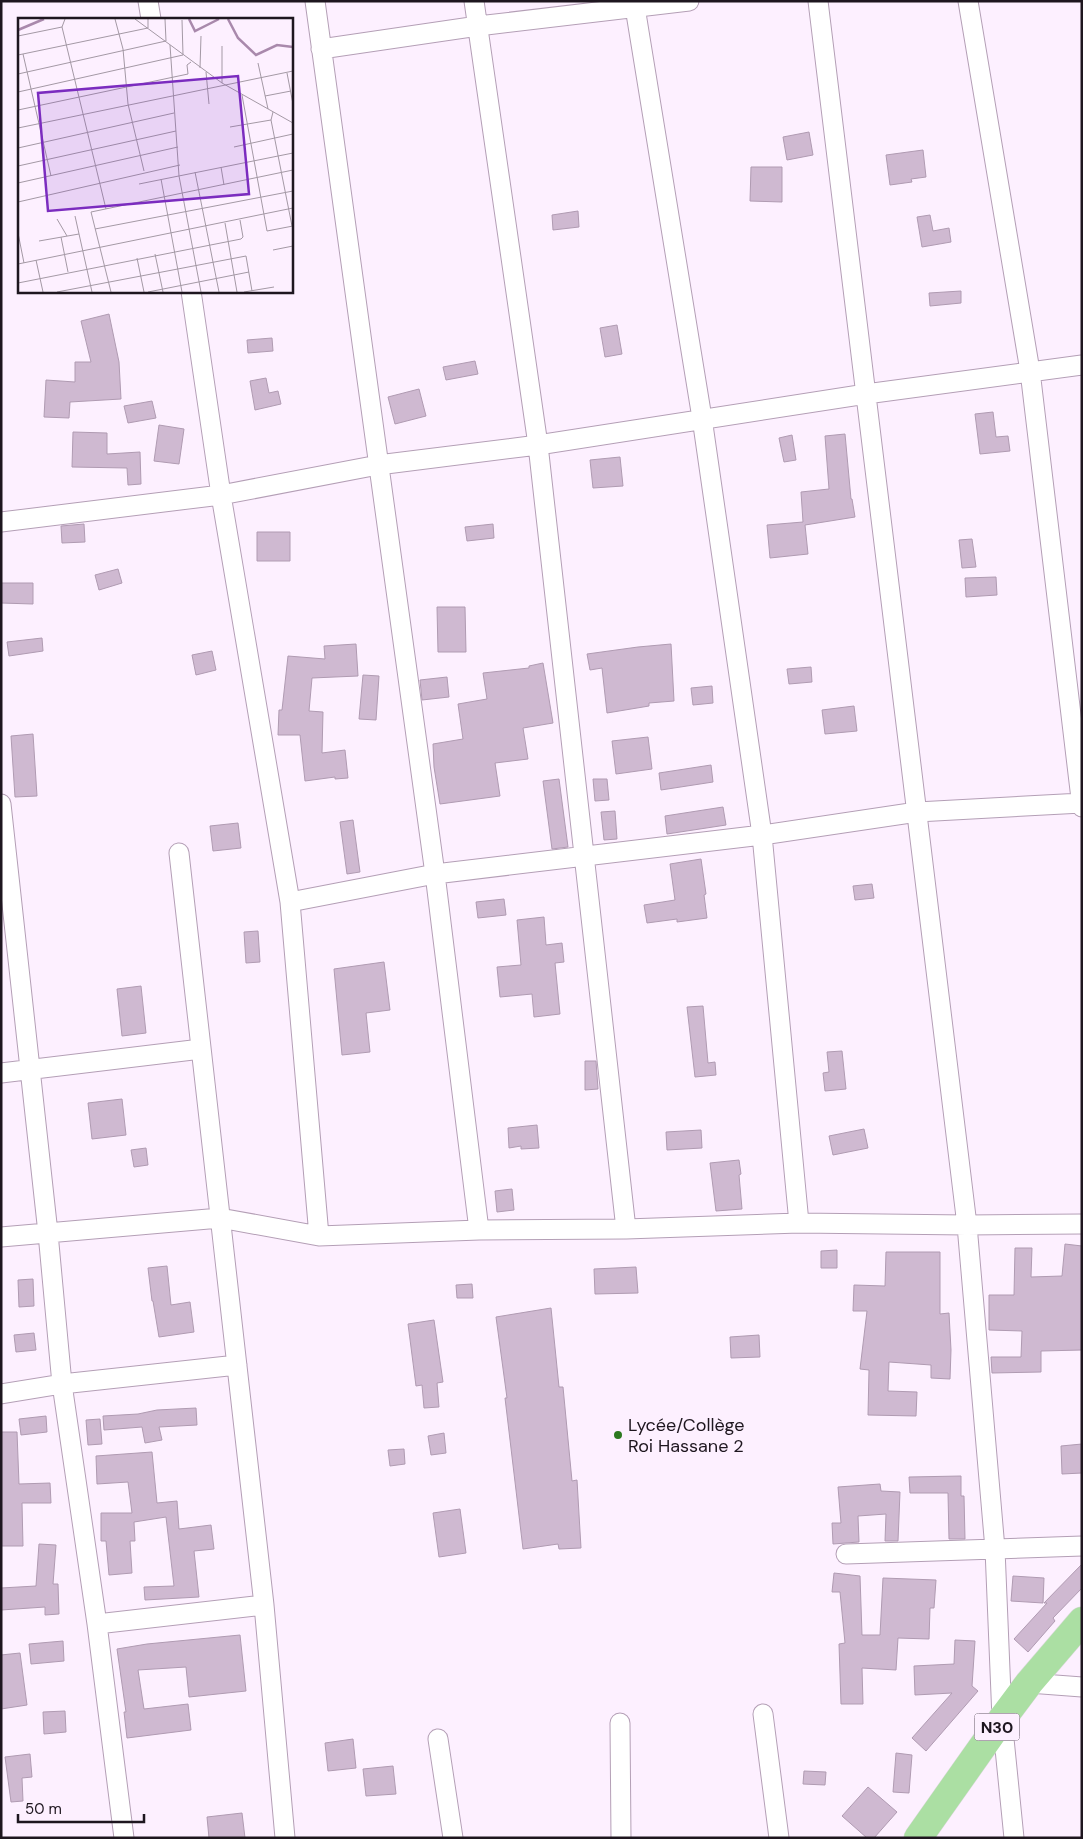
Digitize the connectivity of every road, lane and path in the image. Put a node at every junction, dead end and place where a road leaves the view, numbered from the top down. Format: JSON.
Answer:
{"nodes":[{"id":1,"x":148,"y":1,"type":"edge"},
{"id":2,"x":315,"y":1,"type":"edge"},
{"id":3,"x":474,"y":1,"type":"edge"},
{"id":4,"x":689,"y":1,"type":"edge"},
{"id":5,"x":818,"y":1,"type":"edge"},
{"id":6,"x":968,"y":1,"type":"edge"},
{"id":7,"x":634,"y":4,"type":"edge"},
{"id":8,"x":150,"y":18,"type":"edge"},
{"id":9,"x":478,"y":26,"type":"junction"},
{"id":10,"x":321,"y":49,"type":"junction"},
{"id":11,"x":191,"y":292,"type":"edge"},
{"id":12,"x":1082,"y":365,"type":"edge"},
{"id":13,"x":1030,"y":371,"type":"junction"},
{"id":14,"x":866,"y":394,"type":"junction"},
{"id":15,"x":702,"y":418,"type":"junction"},
{"id":16,"x":538,"y":445,"type":"junction"},
{"id":17,"x":378,"y":465,"type":"junction"},
{"id":18,"x":221,"y":495,"type":"junction"},
{"id":19,"x":1,"y":522,"type":"edge"},
{"id":20,"x":1081,"y":803,"type":"edge"},
{"id":21,"x":1,"y":804,"type":"edge"},
{"id":22,"x":1082,"y":807,"type":"edge"},
{"id":23,"x":917,"y":812,"type":"junction"},
{"id":24,"x":762,"y":835,"type":"junction"},
{"id":25,"x":179,"y":853,"type":"dead end"},
{"id":26,"x":584,"y":857,"type":"junction"},
{"id":27,"x":435,"y":874,"type":"junction"},
{"id":28,"x":290,"y":902,"type":"junction"},
{"id":29,"x":201,"y":1049,"type":"junction"},
{"id":30,"x":30,"y":1070,"type":"junction"},
{"id":31,"x":1,"y":1073,"type":"edge"},
{"id":32,"x":220,"y":1218,"type":"junction"},
{"id":33,"x":799,"y":1223,"type":"junction"},
{"id":34,"x":1082,"y":1224,"type":"edge"},
{"id":35,"x":967,"y":1225,"type":"junction"},
{"id":36,"x":626,"y":1229,"type":"junction"},
{"id":37,"x":479,"y":1230,"type":"junction"},
{"id":38,"x":48,"y":1233,"type":"junction"},
{"id":39,"x":319,"y":1236,"type":"junction"},
{"id":40,"x":1,"y":1237,"type":"edge"},
{"id":41,"x":237,"y":1364,"type":"junction"},
{"id":42,"x":62,"y":1384,"type":"junction"},
{"id":43,"x":1,"y":1394,"type":"edge"},
{"id":44,"x":1082,"y":1546,"type":"edge"},
{"id":45,"x":995,"y":1549,"type":"junction"},
{"id":46,"x":846,"y":1554,"type":"dead end"},
{"id":47,"x":264,"y":1605,"type":"junction"},
{"id":48,"x":1082,"y":1621,"type":"edge"},
{"id":49,"x":97,"y":1624,"type":"junction"},
{"id":50,"x":1029,"y":1683,"type":"junction"},
{"id":51,"x":1082,"y":1687,"type":"edge"},
{"id":52,"x":764,"y":1714,"type":"dead end"},
{"id":53,"x":1002,"y":1719,"type":"junction"},
{"id":54,"x":620,"y":1722,"type":"dead end"},
{"id":55,"x":438,"y":1739,"type":"dead end"},
{"id":56,"x":124,"y":1838,"type":"edge"},
{"id":57,"x":285,"y":1838,"type":"edge"},
{"id":58,"x":452,"y":1838,"type":"edge"},
{"id":59,"x":621,"y":1838,"type":"edge"},
{"id":60,"x":779,"y":1838,"type":"edge"},
{"id":61,"x":918,"y":1838,"type":"edge"},
{"id":62,"x":1014,"y":1838,"type":"edge"}],
"edges":[{"from":1,"to":8,"type":"street"},
{"from":2,"to":10,"type":"street"},
{"from":3,"to":9,"type":"street"},
{"from":4,"to":7,"type":"street"},
{"from":5,"to":14,"type":"street"},
{"from":6,"to":13,"type":"street"},
{"from":7,"to":9,"type":"street"},
{"from":7,"to":15,"type":"street"},
{"from":9,"to":10,"type":"street"},
{"from":9,"to":16,"type":"street"},
{"from":10,"to":17,"type":"street"},
{"from":11,"to":18,"type":"street"},
{"from":12,"to":13,"type":"street"},
{"from":13,"to":14,"type":"street"},
{"from":13,"to":20,"type":"street"},
{"from":14,"to":15,"type":"street"},
{"from":14,"to":23,"type":"street"},
{"from":15,"to":16,"type":"street"},
{"from":15,"to":24,"type":"street"},
{"from":16,"to":17,"type":"street"},
{"from":16,"to":26,"type":"street"},
{"from":17,"to":18,"type":"street"},
{"from":17,"to":27,"type":"street"},
{"from":18,"to":19,"type":"street"},
{"from":18,"to":28,"type":"street"},
{"from":20,"to":22,"type":"street"},
{"from":20,"to":23,"type":"street"},
{"from":21,"to":30,"type":"street"},
{"from":23,"to":24,"type":"street"},
{"from":23,"to":35,"type":"street"},
{"from":24,"to":26,"type":"street"},
{"from":24,"to":33,"type":"street"},
{"from":25,"to":29,"type":"street"},
{"from":26,"to":27,"type":"street"},
{"from":26,"to":36,"type":"street"},
{"from":27,"to":28,"type":"street"},
{"from":27,"to":37,"type":"street"},
{"from":28,"to":39,"type":"street"},
{"from":29,"to":30,"type":"street"},
{"from":29,"to":32,"type":"street"},
{"from":30,"to":31,"type":"street"},
{"from":30,"to":38,"type":"street"},
{"from":32,"to":38,"type":"street"},
{"from":32,"to":39,"type":"street"},
{"from":32,"to":41,"type":"street"},
{"from":33,"to":35,"type":"street"},
{"from":33,"to":36,"type":"street"},
{"from":34,"to":35,"type":"street"},
{"from":35,"to":45,"type":"street"},
{"from":36,"to":37,"type":"street"},
{"from":37,"to":39,"type":"street"},
{"from":38,"to":40,"type":"street"},
{"from":38,"to":42,"type":"street"},
{"from":41,"to":42,"type":"street"},
{"from":41,"to":47,"type":"street"},
{"from":42,"to":43,"type":"street"},
{"from":42,"to":49,"type":"street"},
{"from":44,"to":45,"type":"street"},
{"from":45,"to":46,"type":"street"},
{"from":45,"to":53,"type":"street"},
{"from":47,"to":49,"type":"street"},
{"from":47,"to":57,"type":"street"},
{"from":48,"to":50,"type":"main road","number":"N30"},
{"from":49,"to":56,"type":"street"},
{"from":50,"to":51,"type":"street"},
{"from":50,"to":53,"type":"main road","number":"N30"},
{"from":52,"to":60,"type":"street"},
{"from":53,"to":61,"type":"main road","number":"N30"},
{"from":53,"to":62,"type":"street"},
{"from":54,"to":59,"type":"street"},
{"from":55,"to":58,"type":"street"}]}
